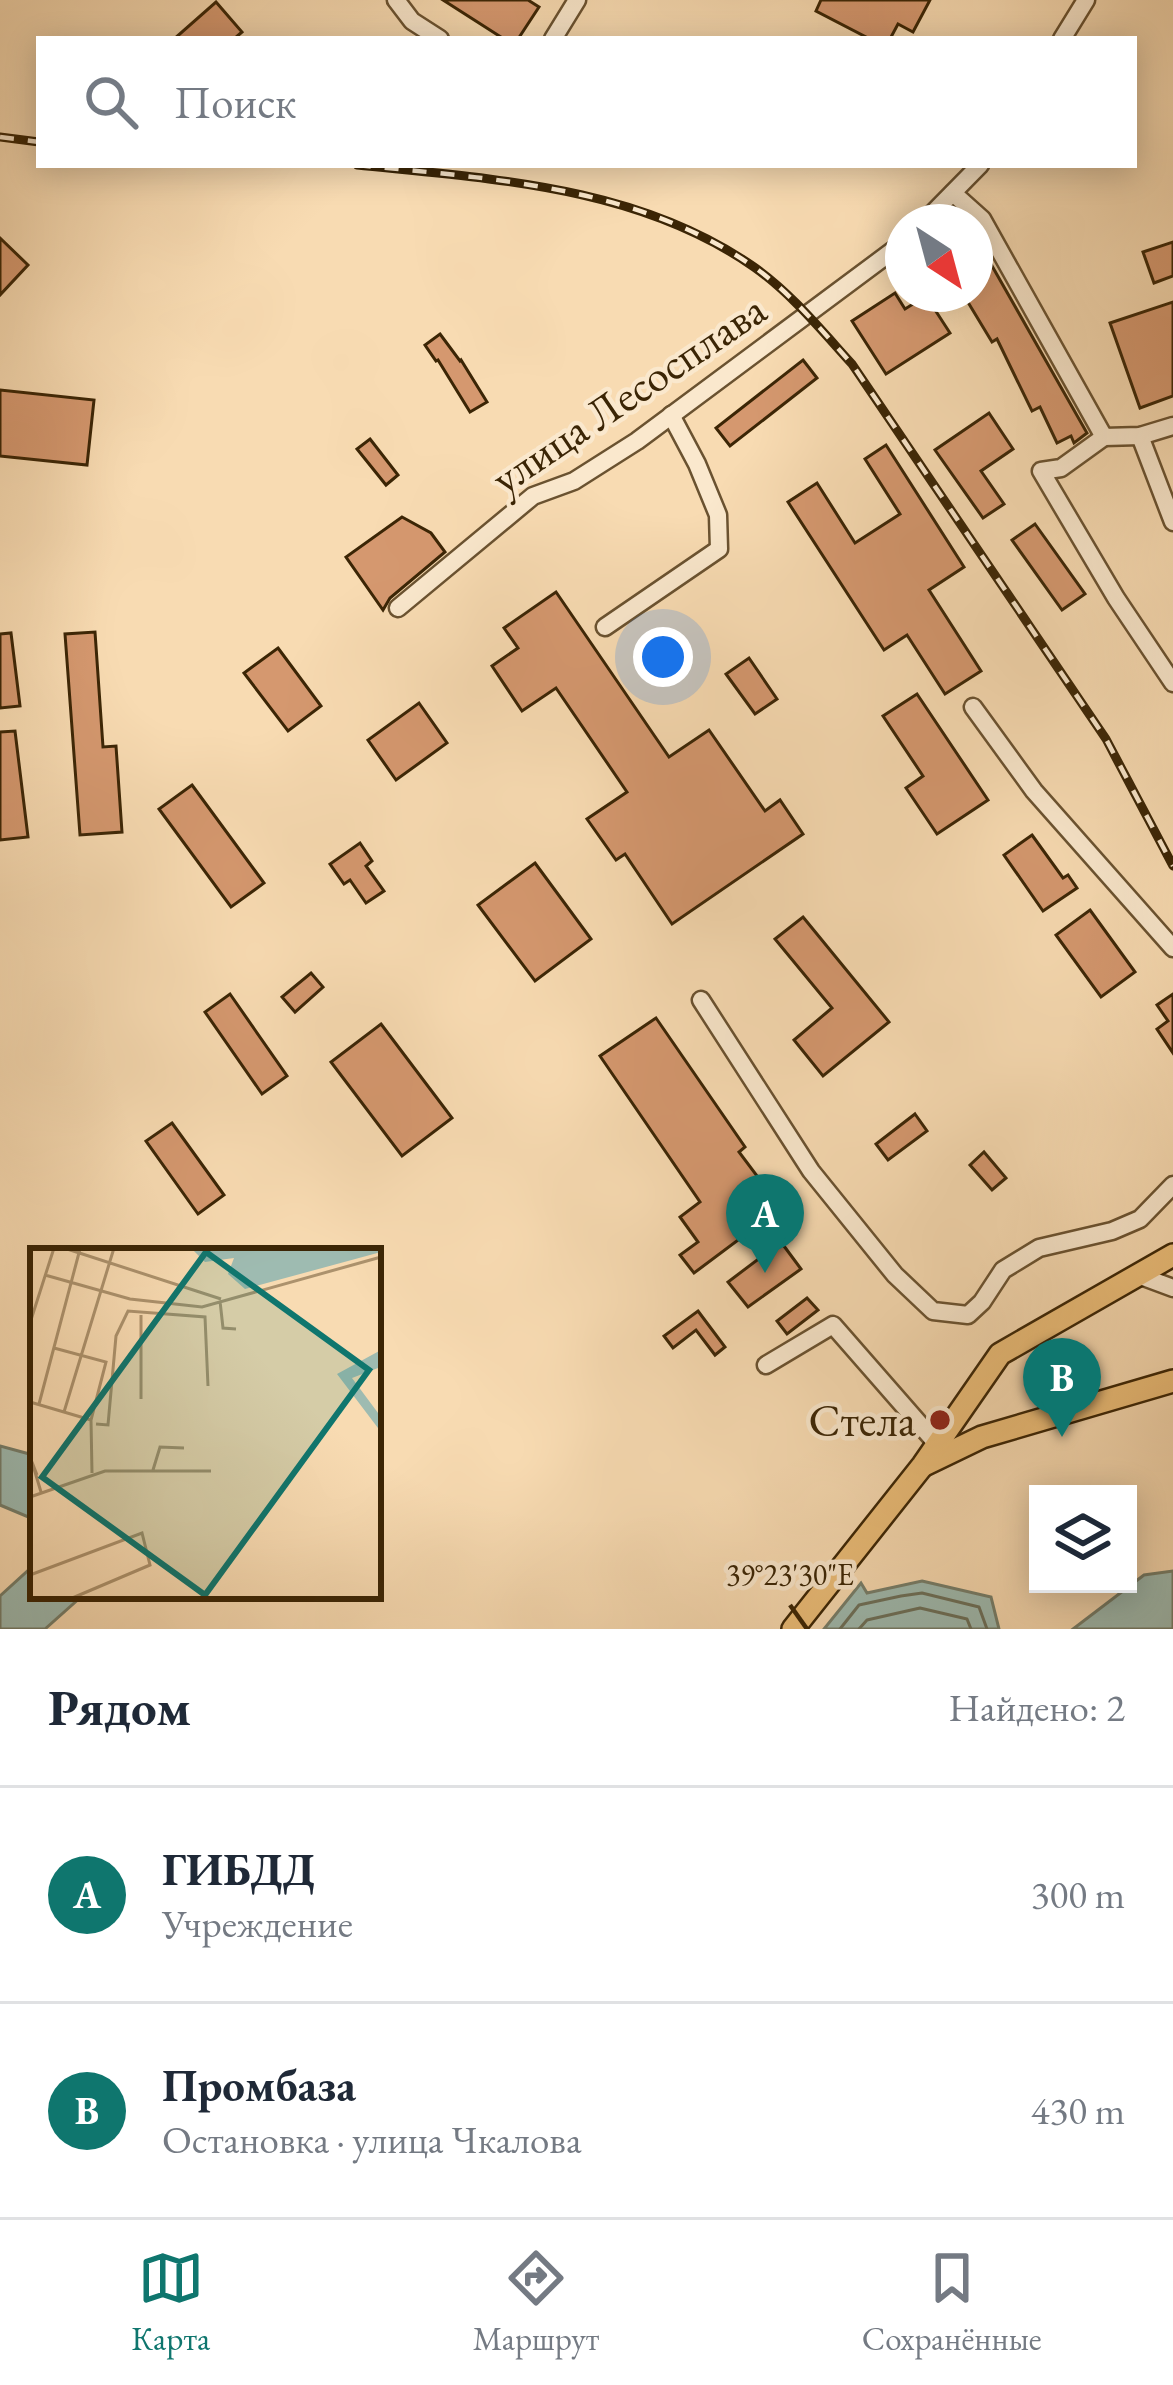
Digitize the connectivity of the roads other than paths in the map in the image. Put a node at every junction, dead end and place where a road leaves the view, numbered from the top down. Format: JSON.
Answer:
{"nodes":[{"id":1,"x":396,"y":0,"type":"edge"},
{"id":2,"x":578,"y":0,"type":"edge"},
{"id":3,"x":1086,"y":0,"type":"edge"},
{"id":4,"x":435,"y":36,"type":"edge"},
{"id":5,"x":555,"y":36,"type":"edge"},
{"id":6,"x":1064,"y":36,"type":"edge"},
{"id":7,"x":977,"y":168,"type":"edge"},
{"id":8,"x":953,"y":193,"type":"junction"},
{"id":9,"x":942,"y":204,"type":"edge"},
{"id":10,"x":885,"y":256,"type":"edge"},
{"id":11,"x":671,"y":415,"type":"junction"},
{"id":12,"x":1173,"y":426,"type":"edge"},
{"id":13,"x":1104,"y":436,"type":"junction"},
{"id":14,"x":1140,"y":436,"type":"junction"},
{"id":15,"x":1173,"y":522,"type":"edge"},
{"id":16,"x":398,"y":608,"type":"dead end"},
{"id":17,"x":605,"y":627,"type":"dead end"},
{"id":18,"x":1173,"y":683,"type":"edge"},
{"id":19,"x":973,"y":707,"type":"dead end"},
{"id":20,"x":1173,"y":948,"type":"edge"},
{"id":21,"x":700,"y":1000,"type":"dead end"},
{"id":22,"x":1173,"y":1184,"type":"edge"},
{"id":23,"x":1173,"y":1255,"type":"edge"},
{"id":24,"x":1138,"y":1275,"type":"junction"},
{"id":25,"x":1173,"y":1288,"type":"edge"},
{"id":26,"x":766,"y":1365,"type":"dead end"},
{"id":27,"x":1173,"y":1381,"type":"edge"},
{"id":28,"x":937,"y":1444,"type":"junction"},
{"id":29,"x":923,"y":1465,"type":"junction"},
{"id":30,"x":793,"y":1629,"type":"edge"}],
"edges":[{"from":1,"to":4,"type":"street"},
{"from":2,"to":5,"type":"street"},
{"from":3,"to":6,"type":"street"},
{"from":7,"to":8,"type":"street"},
{"from":8,"to":9,"type":"street"},
{"from":8,"to":13,"type":"street"},
{"from":10,"to":11,"type":"street","name":"улица Лесосплава"},
{"from":11,"to":16,"type":"street","name":"улица Лесосплава"},
{"from":11,"to":17,"type":"street"},
{"from":12,"to":14,"type":"street"},
{"from":13,"to":14,"type":"street"},
{"from":13,"to":18,"type":"street"},
{"from":14,"to":15,"type":"street"},
{"from":19,"to":20,"type":"street"},
{"from":21,"to":22,"type":"street"},
{"from":23,"to":24,"type":"main road"},
{"from":24,"to":25,"type":"street"},
{"from":24,"to":28,"type":"main road"},
{"from":26,"to":28,"type":"street"},
{"from":27,"to":29,"type":"main road"},
{"from":28,"to":29,"type":"main road"},
{"from":29,"to":30,"type":"main road"}]}
